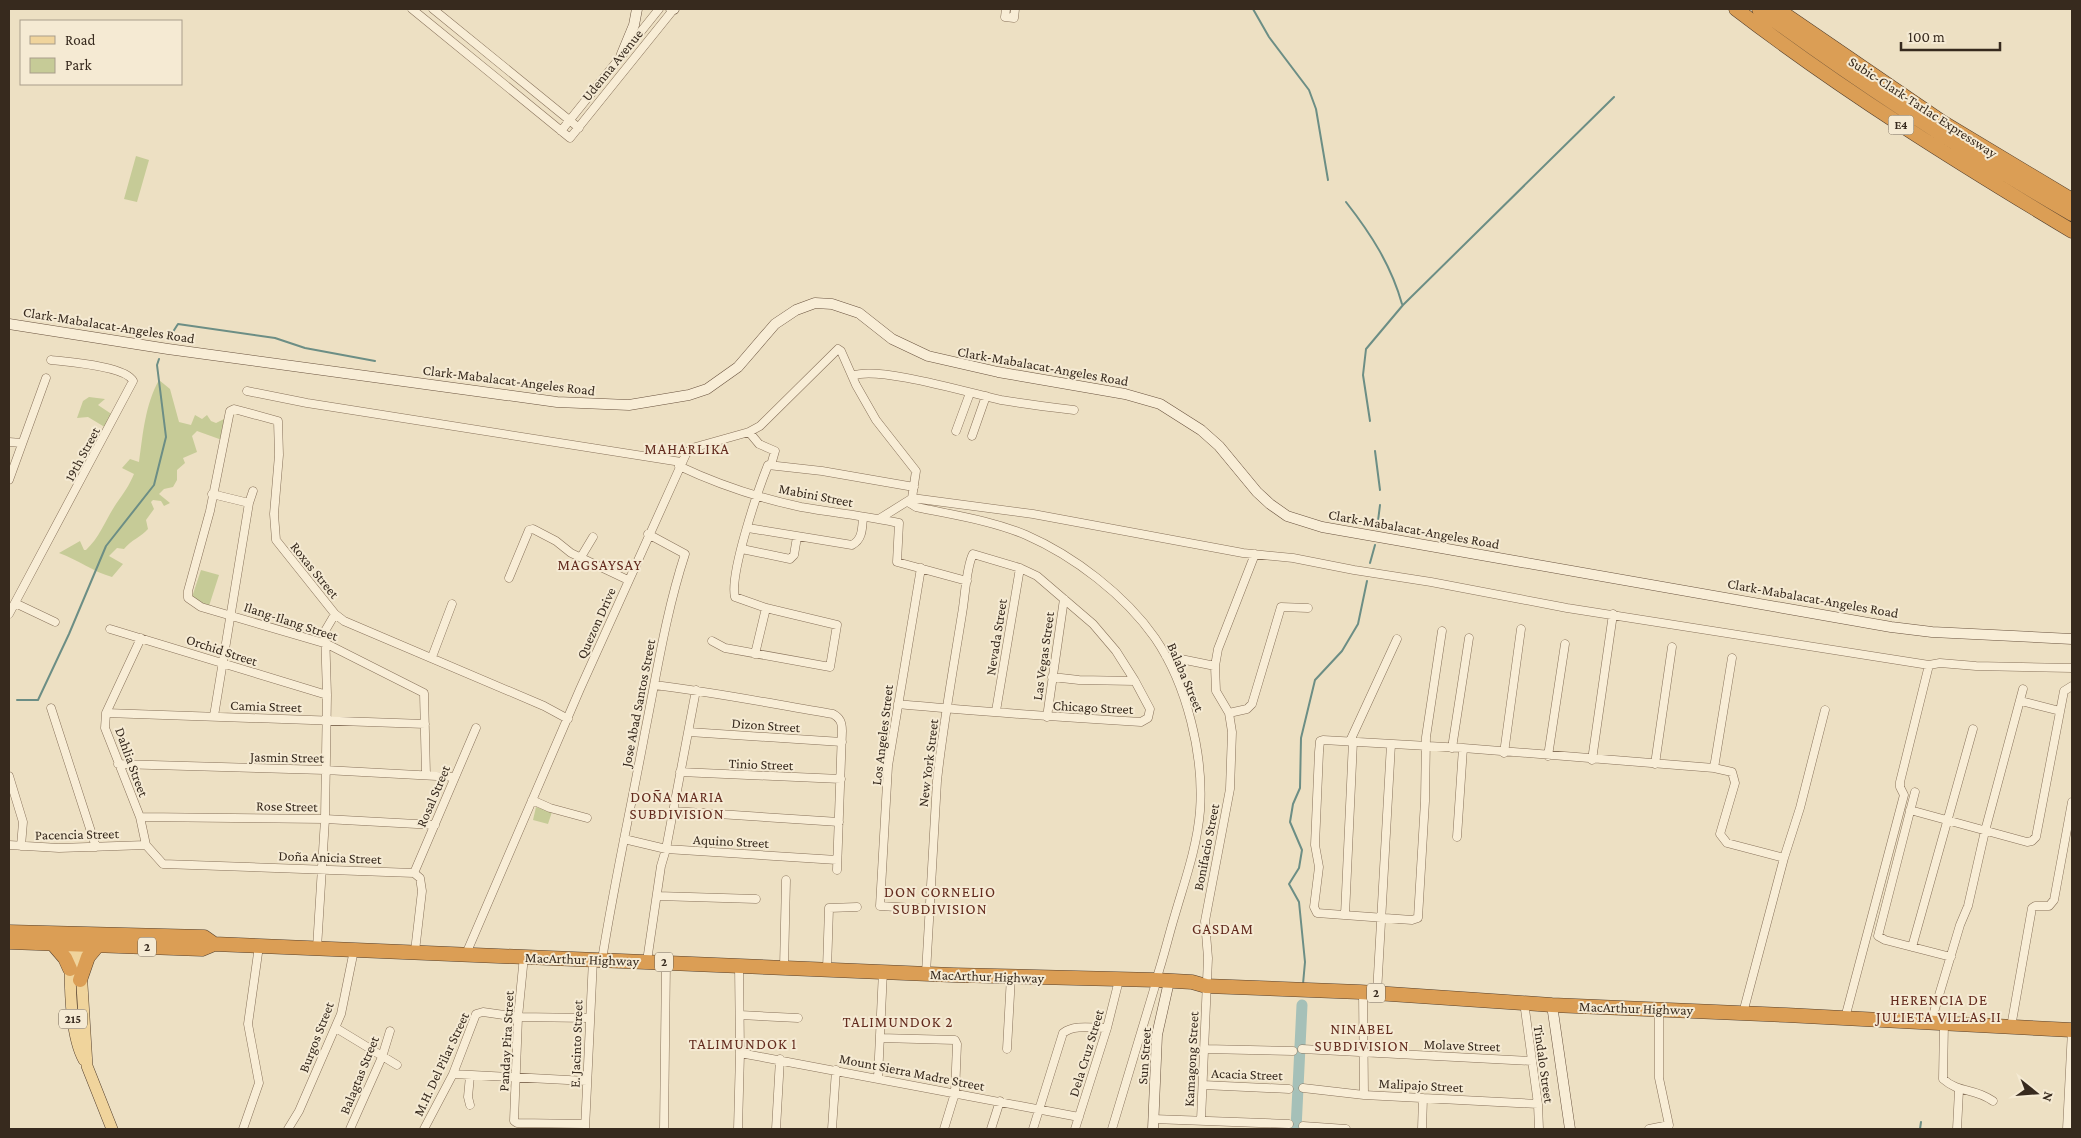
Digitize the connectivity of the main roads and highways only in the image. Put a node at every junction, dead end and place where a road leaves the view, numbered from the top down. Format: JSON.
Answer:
{"nodes":[{"id":1,"x":637,"y":9,"type":"edge"},
{"id":2,"x":1736,"y":9,"type":"edge"},
{"id":3,"x":1758,"y":9,"type":"edge"},
{"id":4,"x":1777,"y":9,"type":"edge"},
{"id":5,"x":622,"y":54,"type":"road end"},
{"id":6,"x":2072,"y":200,"type":"edge"},
{"id":7,"x":2072,"y":214,"type":"edge"},
{"id":8,"x":2072,"y":231,"type":"edge"},
{"id":9,"x":9,"y":324,"type":"edge"},
{"id":10,"x":2072,"y":639,"type":"edge"},
{"id":11,"x":9,"y":932,"type":"edge"},
{"id":12,"x":74,"y":939,"type":"junction"},
{"id":13,"x":9,"y":942,"type":"edge"},
{"id":14,"x":53,"y":944,"type":"junction"},
{"id":15,"x":214,"y":944,"type":"junction"},
{"id":16,"x":98,"y":945,"type":"junction"},
{"id":17,"x":70,"y":969,"type":"junction"},
{"id":18,"x":1069,"y":979,"type":"junction"},
{"id":19,"x":80,"y":980,"type":"junction"},
{"id":20,"x":1160,"y":984,"type":"junction"},
{"id":21,"x":1552,"y":1005,"type":"junction"},
{"id":22,"x":2072,"y":1030,"type":"edge"},
{"id":23,"x":87,"y":1066,"type":"junction"},
{"id":24,"x":1153,"y":1124,"type":"edge"},
{"id":25,"x":112,"y":1129,"type":"edge"},
{"id":26,"x":1570,"y":1129,"type":"edge"}],
"edges":[{"from":1,"to":5,"type":"main road"},
{"from":2,"to":8,"type":"highway","number":"E4"},
{"from":3,"to":7,"type":"highway","name":"Subic-Clark-Tarlac Expressway","number":"E4"},
{"from":4,"to":6,"type":"highway","name":"Subic-Clark-Tarlac Expressway","number":"E4"},
{"from":9,"to":10,"type":"main road","name":"Clark-Mabalacat-Angeles Road"},
{"from":11,"to":12,"type":"highway","name":"MacArthur Highway","number":"2"},
{"from":12,"to":14,"type":"highway","name":"MacArthur Highway","number":"2"},
{"from":12,"to":15,"type":"highway","name":"MacArthur Highway","number":"2"},
{"from":12,"to":16,"type":"highway","name":"MacArthur Highway","number":"2"},
{"from":12,"to":17,"type":"main road","number":"215"},
{"from":12,"to":19,"type":"main road","number":"215"},
{"from":13,"to":14,"type":"highway","name":"MacArthur Highway","number":"2"},
{"from":14,"to":17,"type":"highway"},
{"from":15,"to":16,"type":"highway","name":"MacArthur Highway","number":"2"},
{"from":15,"to":18,"type":"highway","name":"MacArthur Highway","number":"2"},
{"from":16,"to":19,"type":"highway"},
{"from":17,"to":23,"type":"main road","number":"215"},
{"from":18,"to":20,"type":"highway","name":"MacArthur Highway","number":"2"},
{"from":18,"to":20,"type":"highway","name":"MacArthur Highway","number":"2"},
{"from":19,"to":23,"type":"main road","number":"215"},
{"from":20,"to":21,"type":"highway","name":"MacArthur Highway","number":"2"},
{"from":20,"to":24,"type":"main road","name":"Sun Street"},
{"from":21,"to":22,"type":"highway","name":"MacArthur Highway","number":"2"},
{"from":21,"to":26,"type":"main road"},
{"from":23,"to":25,"type":"main road","number":"215"}]}
